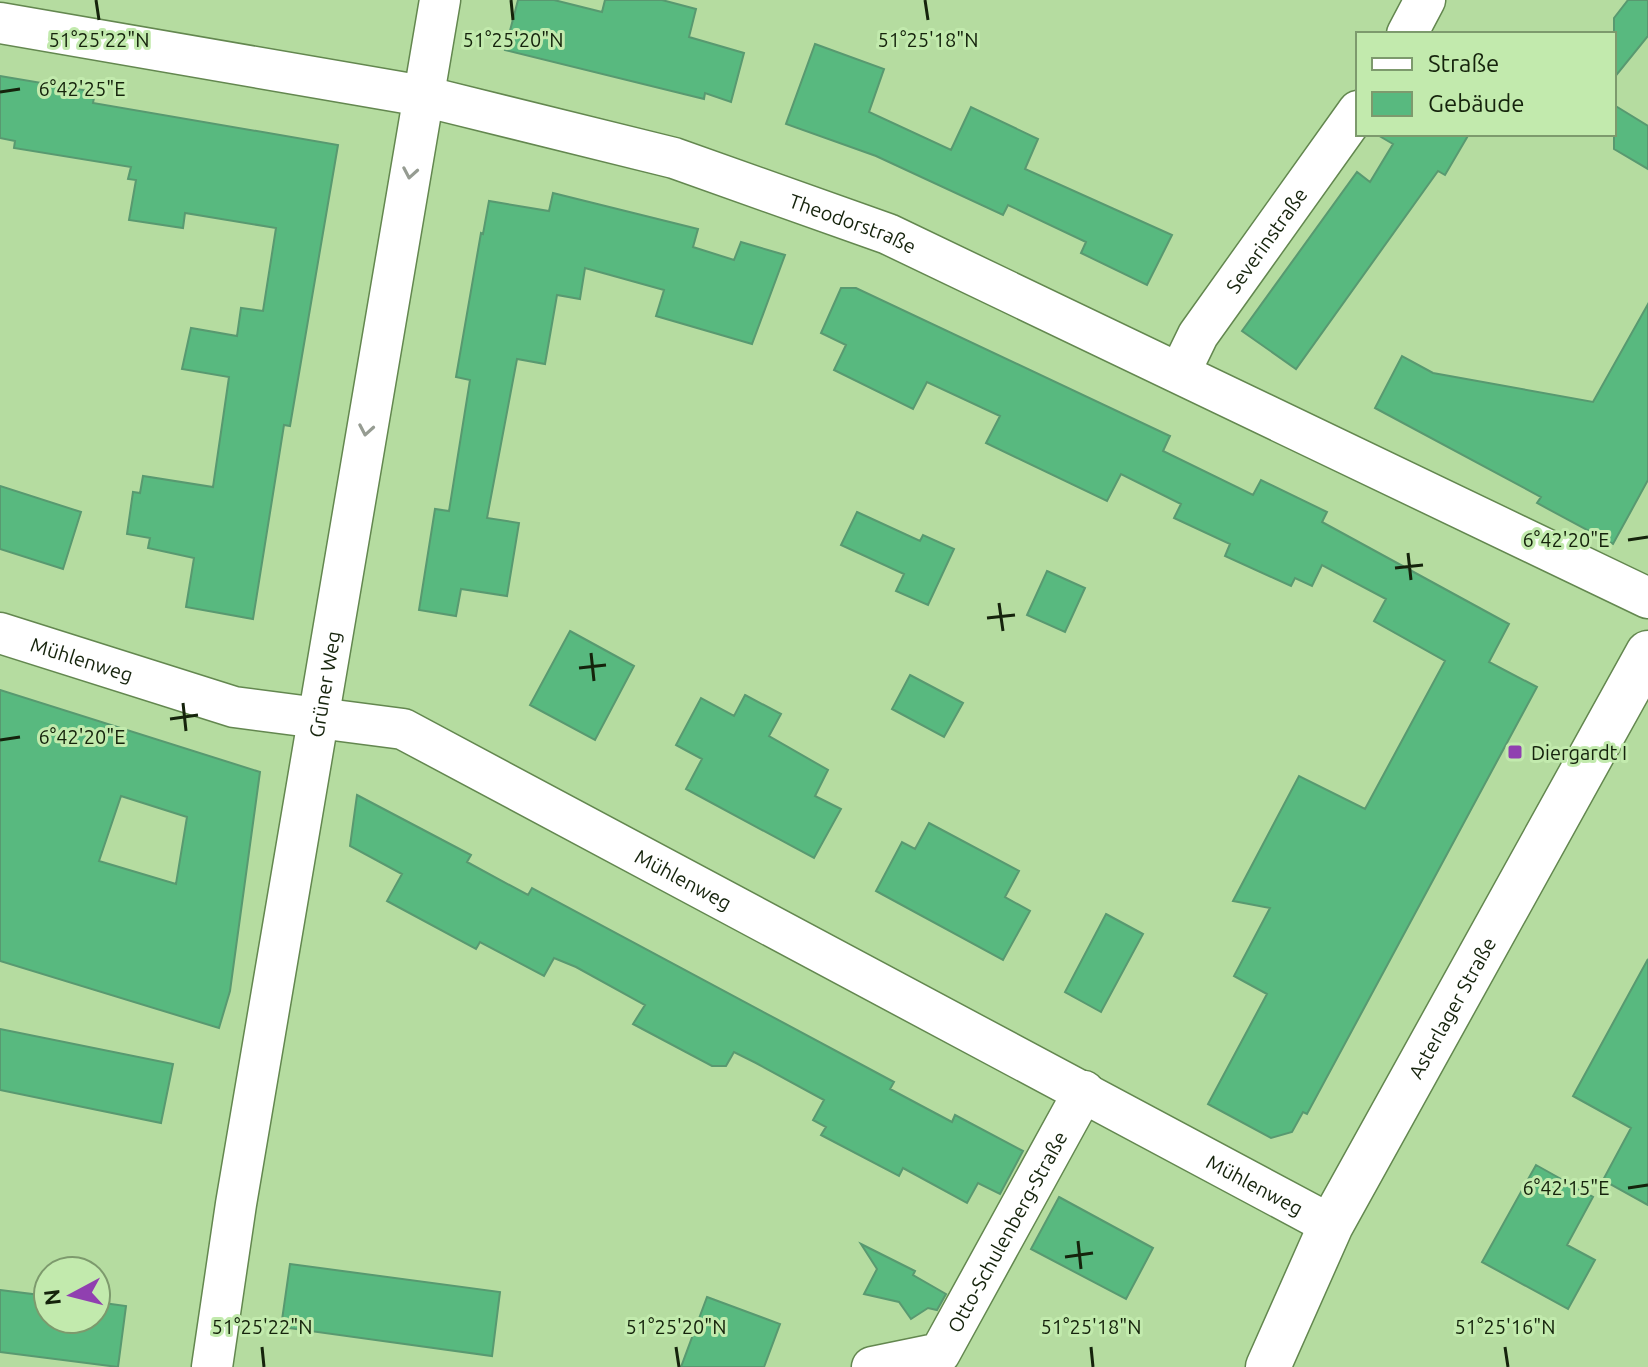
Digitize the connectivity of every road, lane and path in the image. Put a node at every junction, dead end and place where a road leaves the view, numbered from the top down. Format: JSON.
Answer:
{"nodes":[{"id":1,"x":440,"y":0,"type":"edge"},
{"id":2,"x":1425,"y":0,"type":"edge"},
{"id":3,"x":0,"y":23,"type":"edge"},
{"id":4,"x":1408,"y":32,"type":"edge"},
{"id":5,"x":423,"y":96,"type":"junction"},
{"id":6,"x":1356,"y":114,"type":"edge"},
{"id":7,"x":1180,"y":372,"type":"junction"},
{"id":8,"x":1648,"y":598,"type":"edge"},
{"id":9,"x":0,"y":633,"type":"edge"},
{"id":10,"x":1648,"y":653,"type":"edge"},
{"id":11,"x":317,"y":718,"type":"junction"},
{"id":12,"x":1084,"y":1091,"type":"junction"},
{"id":13,"x":1331,"y":1225,"type":"junction"},
{"id":14,"x":212,"y":1367,"type":"edge"},
{"id":15,"x":872,"y":1367,"type":"edge"},
{"id":16,"x":1268,"y":1367,"type":"edge"}],
"edges":[{"from":1,"to":5,"type":"street","name":"Grüner Weg"},
{"from":2,"to":4,"type":"street"},
{"from":3,"to":5,"type":"street","name":"Theodorstraße"},
{"from":5,"to":7,"type":"street","name":"Theodorstraße"},
{"from":5,"to":11,"type":"street","name":"Grüner Weg","one_way":true},
{"from":6,"to":7,"type":"street","name":"Severinstraße"},
{"from":7,"to":8,"type":"street","name":"Theodorstraße"},
{"from":9,"to":11,"type":"street","name":"Mühlenweg"},
{"from":10,"to":13,"type":"main road","name":"Asterlager Straße"},
{"from":11,"to":12,"type":"street","name":"Mühlenweg"},
{"from":11,"to":14,"type":"street","name":"Grüner Weg"},
{"from":12,"to":13,"type":"street","name":"Mühlenweg"},
{"from":12,"to":15,"type":"street","name":"Otto-Schulenberg-Straße"},
{"from":13,"to":16,"type":"main road","name":"Asterlager Straße"}]}
